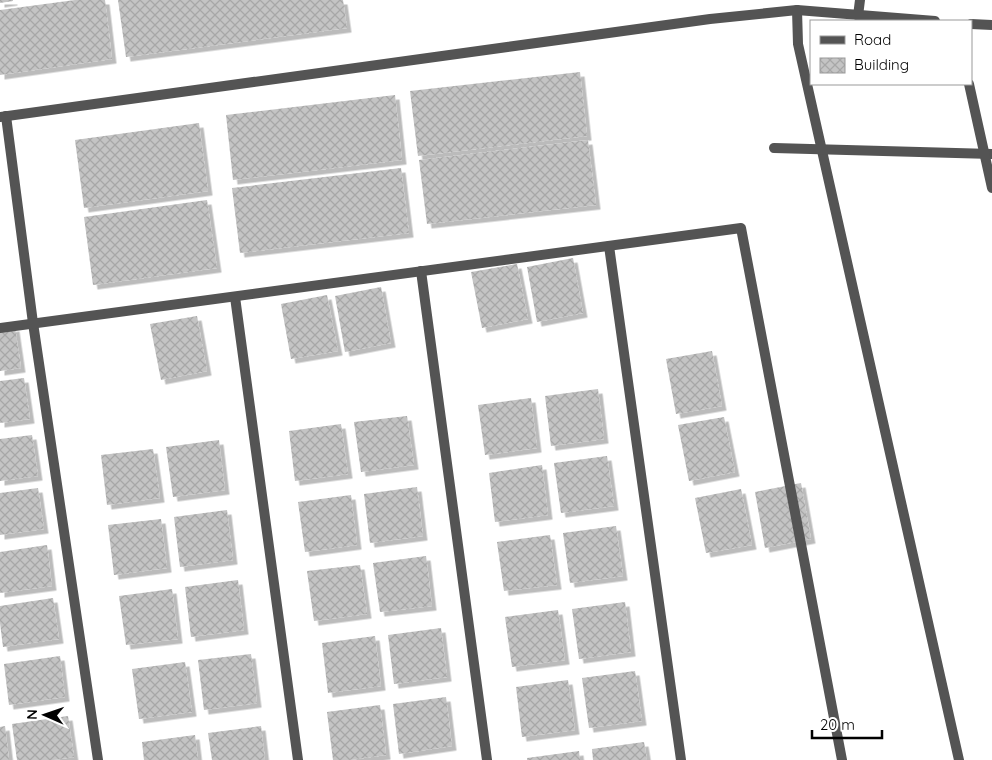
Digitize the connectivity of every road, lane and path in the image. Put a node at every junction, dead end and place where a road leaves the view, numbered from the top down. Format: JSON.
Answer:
{"nodes":[{"id":1,"x":860,"y":0,"type":"edge"},
{"id":2,"x":797,"y":10,"type":"junction"},
{"id":3,"x":858,"y":16,"type":"junction"},
{"id":4,"x":920,"y":20,"type":"edge"},
{"id":5,"x":972,"y":24,"type":"edge"},
{"id":6,"x":992,"y":25,"type":"edge"},
{"id":7,"x":968,"y":85,"type":"edge"},
{"id":8,"x":3,"y":117,"type":"edge"},
{"id":9,"x":774,"y":148,"type":"dead end"},
{"id":10,"x":822,"y":149,"type":"junction"},
{"id":11,"x":988,"y":154,"type":"edge"},
{"id":12,"x":992,"y":188,"type":"edge"},
{"id":13,"x":608,"y":246,"type":"junction"},
{"id":14,"x":421,"y":272,"type":"junction"},
{"id":15,"x":235,"y":296,"type":"junction"},
{"id":16,"x":33,"y":323,"type":"junction"},
{"id":17,"x":0,"y":328,"type":"edge"},
{"id":18,"x":98,"y":760,"type":"edge"},
{"id":19,"x":298,"y":760,"type":"edge"},
{"id":20,"x":487,"y":760,"type":"edge"},
{"id":21,"x":681,"y":760,"type":"edge"},
{"id":22,"x":842,"y":760,"type":"edge"},
{"id":23,"x":959,"y":760,"type":"edge"}],
"edges":[{"from":1,"to":3,"type":"street"},
{"from":2,"to":3,"type":"street"},
{"from":2,"to":8,"type":"street"},
{"from":2,"to":10,"type":"street"},
{"from":3,"to":4,"type":"street"},
{"from":5,"to":6,"type":"street"},
{"from":7,"to":11,"type":"street"},
{"from":8,"to":16,"type":"street"},
{"from":9,"to":10,"type":"street"},
{"from":10,"to":11,"type":"street"},
{"from":10,"to":23,"type":"street"},
{"from":11,"to":12,"type":"street"},
{"from":13,"to":14,"type":"street"},
{"from":13,"to":21,"type":"street"},
{"from":13,"to":22,"type":"street"},
{"from":14,"to":15,"type":"street"},
{"from":14,"to":20,"type":"street"},
{"from":15,"to":16,"type":"street"},
{"from":15,"to":19,"type":"street"},
{"from":16,"to":17,"type":"street"},
{"from":16,"to":18,"type":"street"}]}
